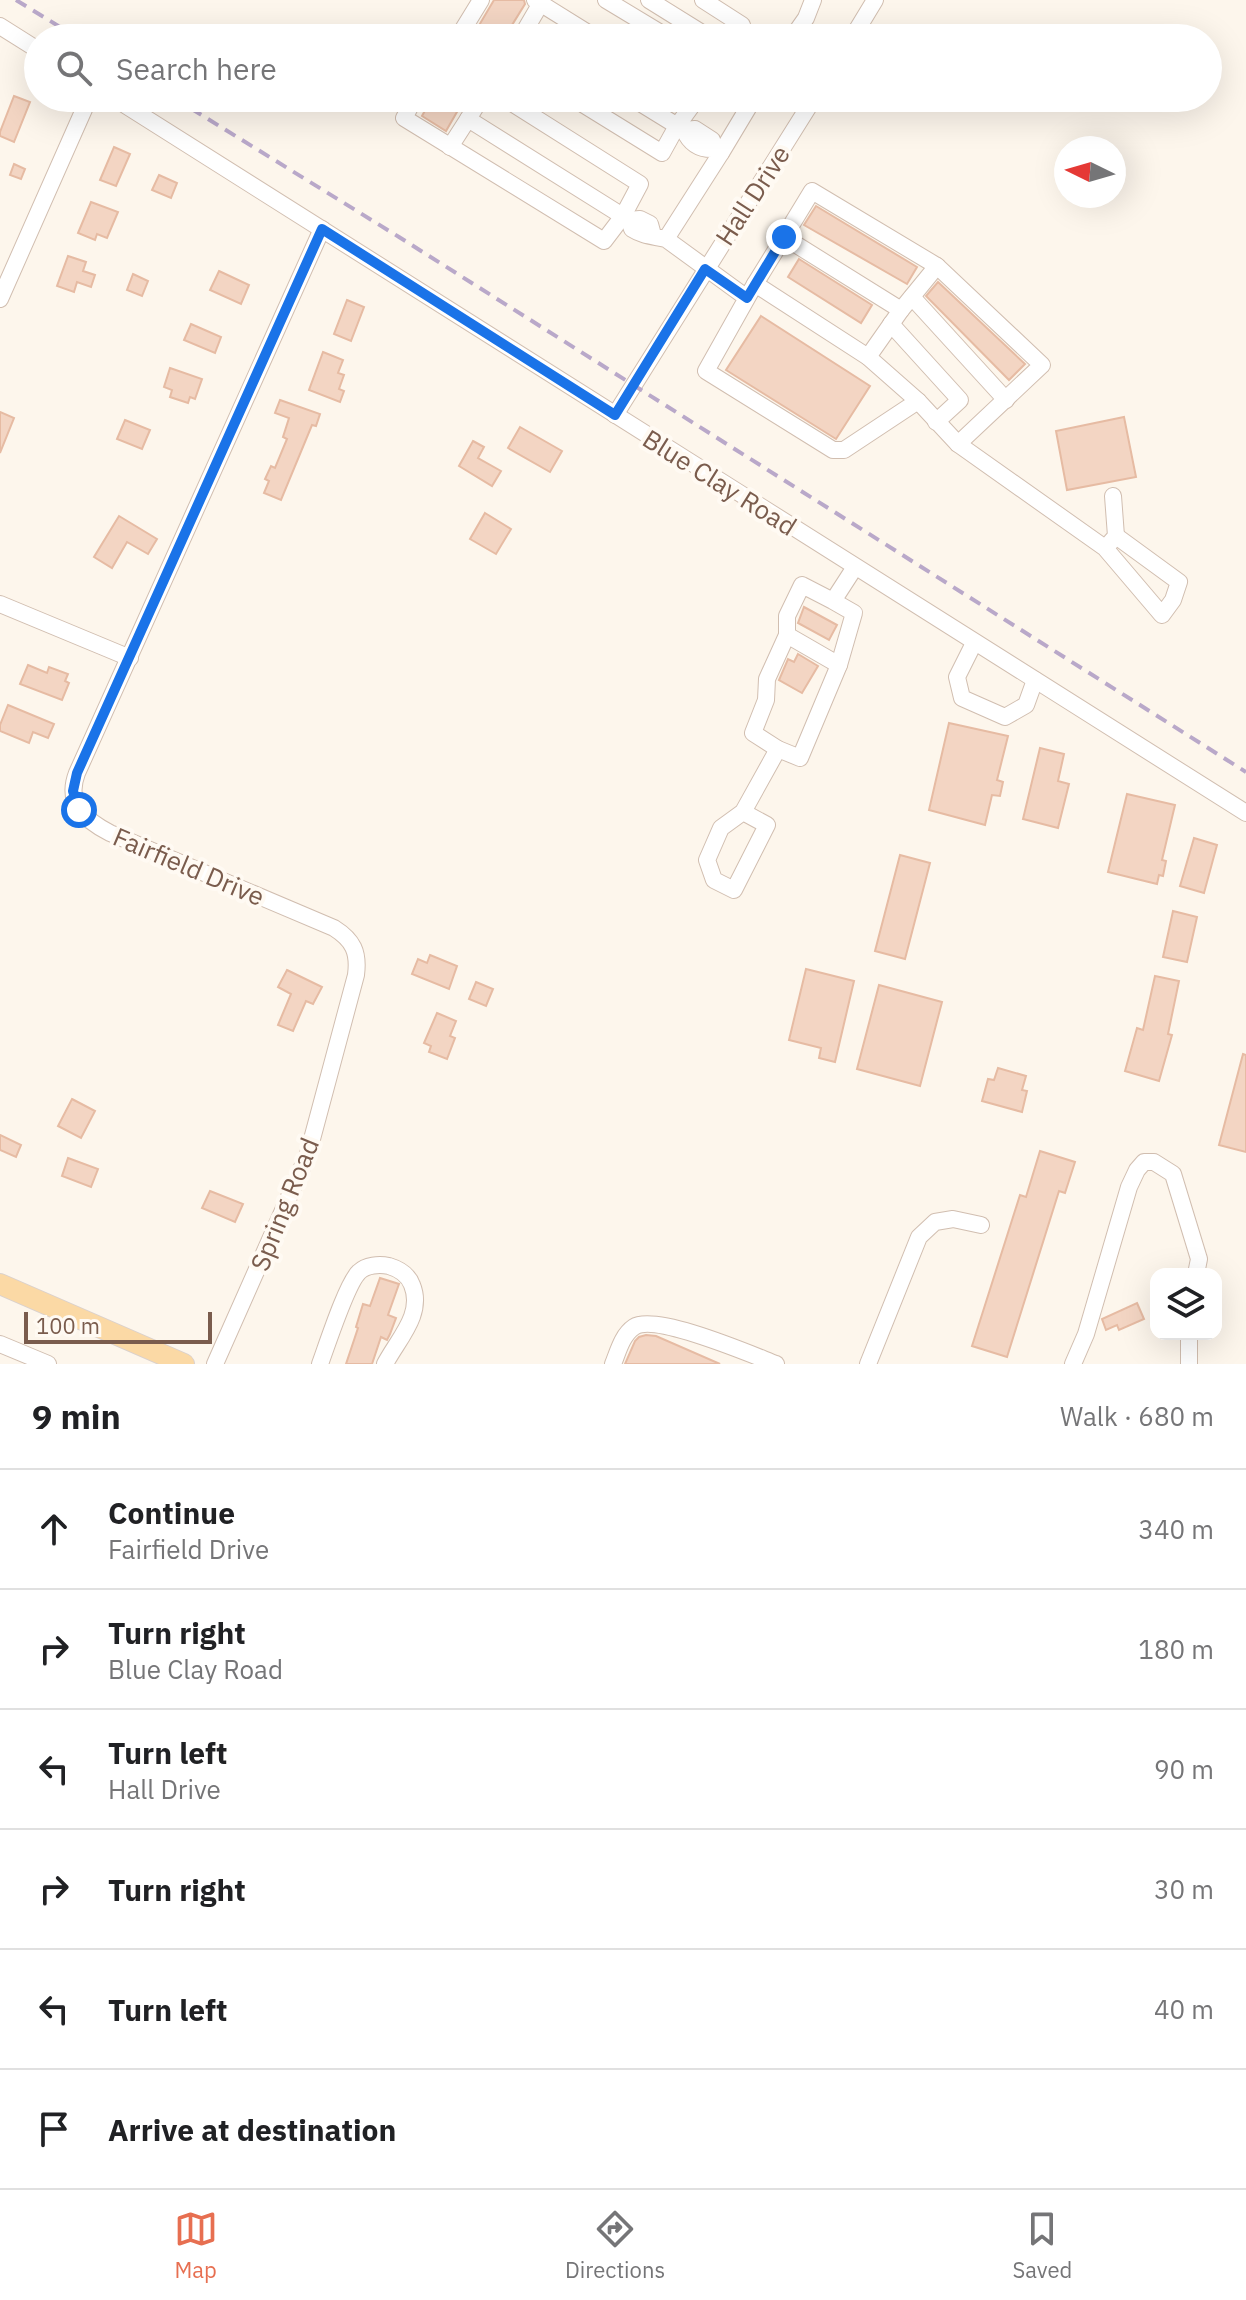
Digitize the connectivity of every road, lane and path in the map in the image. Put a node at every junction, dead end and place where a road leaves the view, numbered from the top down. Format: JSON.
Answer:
{"nodes":[{"id":1,"x":481,"y":0,"type":"edge"},
{"id":2,"x":606,"y":0,"type":"edge"},
{"id":3,"x":649,"y":0,"type":"edge"},
{"id":4,"x":703,"y":0,"type":"edge"},
{"id":5,"x":813,"y":0,"type":"edge"},
{"id":6,"x":875,"y":0,"type":"edge"},
{"id":7,"x":538,"y":2,"type":"edge"},
{"id":8,"x":466,"y":24,"type":"edge"},
{"id":9,"x":530,"y":24,"type":"edge"},
{"id":10,"x":573,"y":24,"type":"edge"},
{"id":11,"x":646,"y":24,"type":"edge"},
{"id":12,"x":688,"y":24,"type":"edge"},
{"id":13,"x":740,"y":24,"type":"edge"},
{"id":14,"x":802,"y":24,"type":"edge"},
{"id":15,"x":860,"y":24,"type":"edge"},
{"id":16,"x":0,"y":26,"type":"edge"},
{"id":17,"x":24,"y":41,"type":"edge"},
{"id":18,"x":83,"y":112,"type":"edge"},
{"id":19,"x":136,"y":112,"type":"edge"},
{"id":20,"x":407,"y":112,"type":"edge"},
{"id":21,"x":472,"y":112,"type":"edge"},
{"id":22,"x":526,"y":112,"type":"edge"},
{"id":23,"x":596,"y":112,"type":"edge"},
{"id":24,"x":654,"y":112,"type":"edge"},
{"id":25,"x":689,"y":112,"type":"edge"},
{"id":26,"x":744,"y":112,"type":"edge"},
{"id":27,"x":803,"y":112,"type":"edge"},
{"id":28,"x":468,"y":119,"type":"junction"},
{"id":29,"x":680,"y":128,"type":"junction"},
{"id":30,"x":450,"y":147,"type":"junction"},
{"id":31,"x":718,"y":151,"type":"junction"},
{"id":32,"x":626,"y":218,"type":"junction"},
{"id":33,"x":322,"y":229,"type":"junction"},
{"id":34,"x":660,"y":237,"type":"junction"},
{"id":35,"x":784,"y":237,"type":"junction"},
{"id":36,"x":937,"y":266,"type":"junction"},
{"id":37,"x":705,"y":269,"type":"junction"},
{"id":38,"x":751,"y":291,"type":"junction"},
{"id":39,"x":912,"y":297,"type":"junction"},
{"id":40,"x":0,"y":299,"type":"edge"},
{"id":41,"x":896,"y":317,"type":"junction"},
{"id":42,"x":868,"y":357,"type":"junction"},
{"id":43,"x":1006,"y":400,"type":"junction"},
{"id":44,"x":918,"y":401,"type":"junction"},
{"id":45,"x":615,"y":415,"type":"junction"},
{"id":46,"x":936,"y":422,"type":"junction"},
{"id":47,"x":958,"y":444,"type":"junction"},
{"id":48,"x":1113,"y":496,"type":"dead end"},
{"id":49,"x":1110,"y":542,"type":"junction"},
{"id":50,"x":855,"y":567,"type":"junction"},
{"id":51,"x":833,"y":601,"type":"junction"},
{"id":52,"x":0,"y":604,"type":"edge"},
{"id":53,"x":787,"y":635,"type":"junction"},
{"id":54,"x":974,"y":643,"type":"junction"},
{"id":55,"x":130,"y":658,"type":"junction"},
{"id":56,"x":839,"y":665,"type":"junction"},
{"id":57,"x":1035,"y":680,"type":"junction"},
{"id":58,"x":778,"y":749,"type":"junction"},
{"id":59,"x":743,"y":812,"type":"junction"},
{"id":60,"x":1246,"y":813,"type":"edge"},
{"id":61,"x":339,"y":1039,"type":"joint"},
{"id":62,"x":981,"y":1225,"type":"dead end"},
{"id":63,"x":1197,"y":1268,"type":"edge"},
{"id":64,"x":0,"y":1284,"type":"edge"},
{"id":65,"x":1189,"y":1340,"type":"edge"},
{"id":66,"x":0,"y":1344,"type":"edge"},
{"id":67,"x":48,"y":1364,"type":"edge"},
{"id":68,"x":184,"y":1364,"type":"edge"},
{"id":69,"x":215,"y":1364,"type":"edge"},
{"id":70,"x":320,"y":1364,"type":"edge"},
{"id":71,"x":385,"y":1364,"type":"edge"},
{"id":72,"x":613,"y":1364,"type":"edge"},
{"id":73,"x":776,"y":1364,"type":"edge"},
{"id":74,"x":868,"y":1364,"type":"edge"},
{"id":75,"x":1073,"y":1364,"type":"edge"},
{"id":76,"x":1189,"y":1364,"type":"edge"}],
"edges":[{"from":1,"to":8,"type":"street"},
{"from":2,"to":11,"type":"street"},
{"from":3,"to":12,"type":"street"},
{"from":4,"to":13,"type":"street"},
{"from":5,"to":14,"type":"street"},
{"from":6,"to":15,"type":"street"},
{"from":7,"to":9,"type":"street"},
{"from":7,"to":10,"type":"street"},
{"from":16,"to":17,"type":"street"},
{"from":18,"to":40,"type":"street"},
{"from":19,"to":33,"type":"street","name":"Blue Clay Road"},
{"from":20,"to":30,"type":"street"},
{"from":21,"to":28,"type":"street"},
{"from":22,"to":32,"type":"street"},
{"from":23,"to":29,"type":"street"},
{"from":24,"to":29,"type":"street"},
{"from":25,"to":29,"type":"street"},
{"from":26,"to":31,"type":"street"},
{"from":27,"to":37,"type":"street","name":"Hall Drive"},
{"from":28,"to":30,"type":"street"},
{"from":28,"to":32,"type":"street"},
{"from":29,"to":31,"type":"street"},
{"from":30,"to":32,"type":"street"},
{"from":31,"to":34,"type":"street"},
{"from":32,"to":34,"type":"street"},
{"from":33,"to":45,"type":"street","name":"Blue Clay Road"},
{"from":33,"to":55,"type":"street","name":"Fairfield Drive"},
{"from":34,"to":37,"type":"street"},
{"from":35,"to":36,"type":"street"},
{"from":35,"to":38,"type":"street"},
{"from":35,"to":41,"type":"street"},
{"from":36,"to":39,"type":"street"},
{"from":36,"to":43,"type":"street"},
{"from":37,"to":38,"type":"street"},
{"from":37,"to":45,"type":"street","name":"Hall Drive"},
{"from":38,"to":42,"type":"street"},
{"from":38,"to":44,"type":"street"},
{"from":39,"to":41,"type":"street"},
{"from":39,"to":43,"type":"street"},
{"from":41,"to":42,"type":"street"},
{"from":41,"to":46,"type":"street"},
{"from":42,"to":44,"type":"street"},
{"from":43,"to":47,"type":"street"},
{"from":44,"to":46,"type":"street"},
{"from":45,"to":50,"type":"street","name":"Blue Clay Road"},
{"from":46,"to":47,"type":"street"},
{"from":47,"to":49,"type":"street"},
{"from":48,"to":49,"type":"street"},
{"from":49,"to":49,"type":"street"},
{"from":50,"to":51,"type":"street"},
{"from":50,"to":54,"type":"street","name":"Blue Clay Road"},
{"from":51,"to":53,"type":"street"},
{"from":51,"to":56,"type":"street"},
{"from":52,"to":55,"type":"street"},
{"from":53,"to":56,"type":"street"},
{"from":53,"to":58,"type":"street"},
{"from":54,"to":57,"type":"street","name":"Blue Clay Road"},
{"from":54,"to":57,"type":"street"},
{"from":55,"to":61,"type":"street","name":"Fairfield Drive"},
{"from":56,"to":58,"type":"street"},
{"from":57,"to":60,"type":"street","name":"Blue Clay Road"},
{"from":58,"to":59,"type":"street"},
{"from":59,"to":59,"type":"street"},
{"from":61,"to":69,"type":"street","name":"Spring Road"},
{"from":62,"to":74,"type":"street"},
{"from":63,"to":75,"type":"street"},
{"from":64,"to":68,"type":"main road"},
{"from":65,"to":76,"type":"street"},
{"from":66,"to":67,"type":"street"},
{"from":70,"to":71,"type":"street"},
{"from":72,"to":73,"type":"street"}]}
